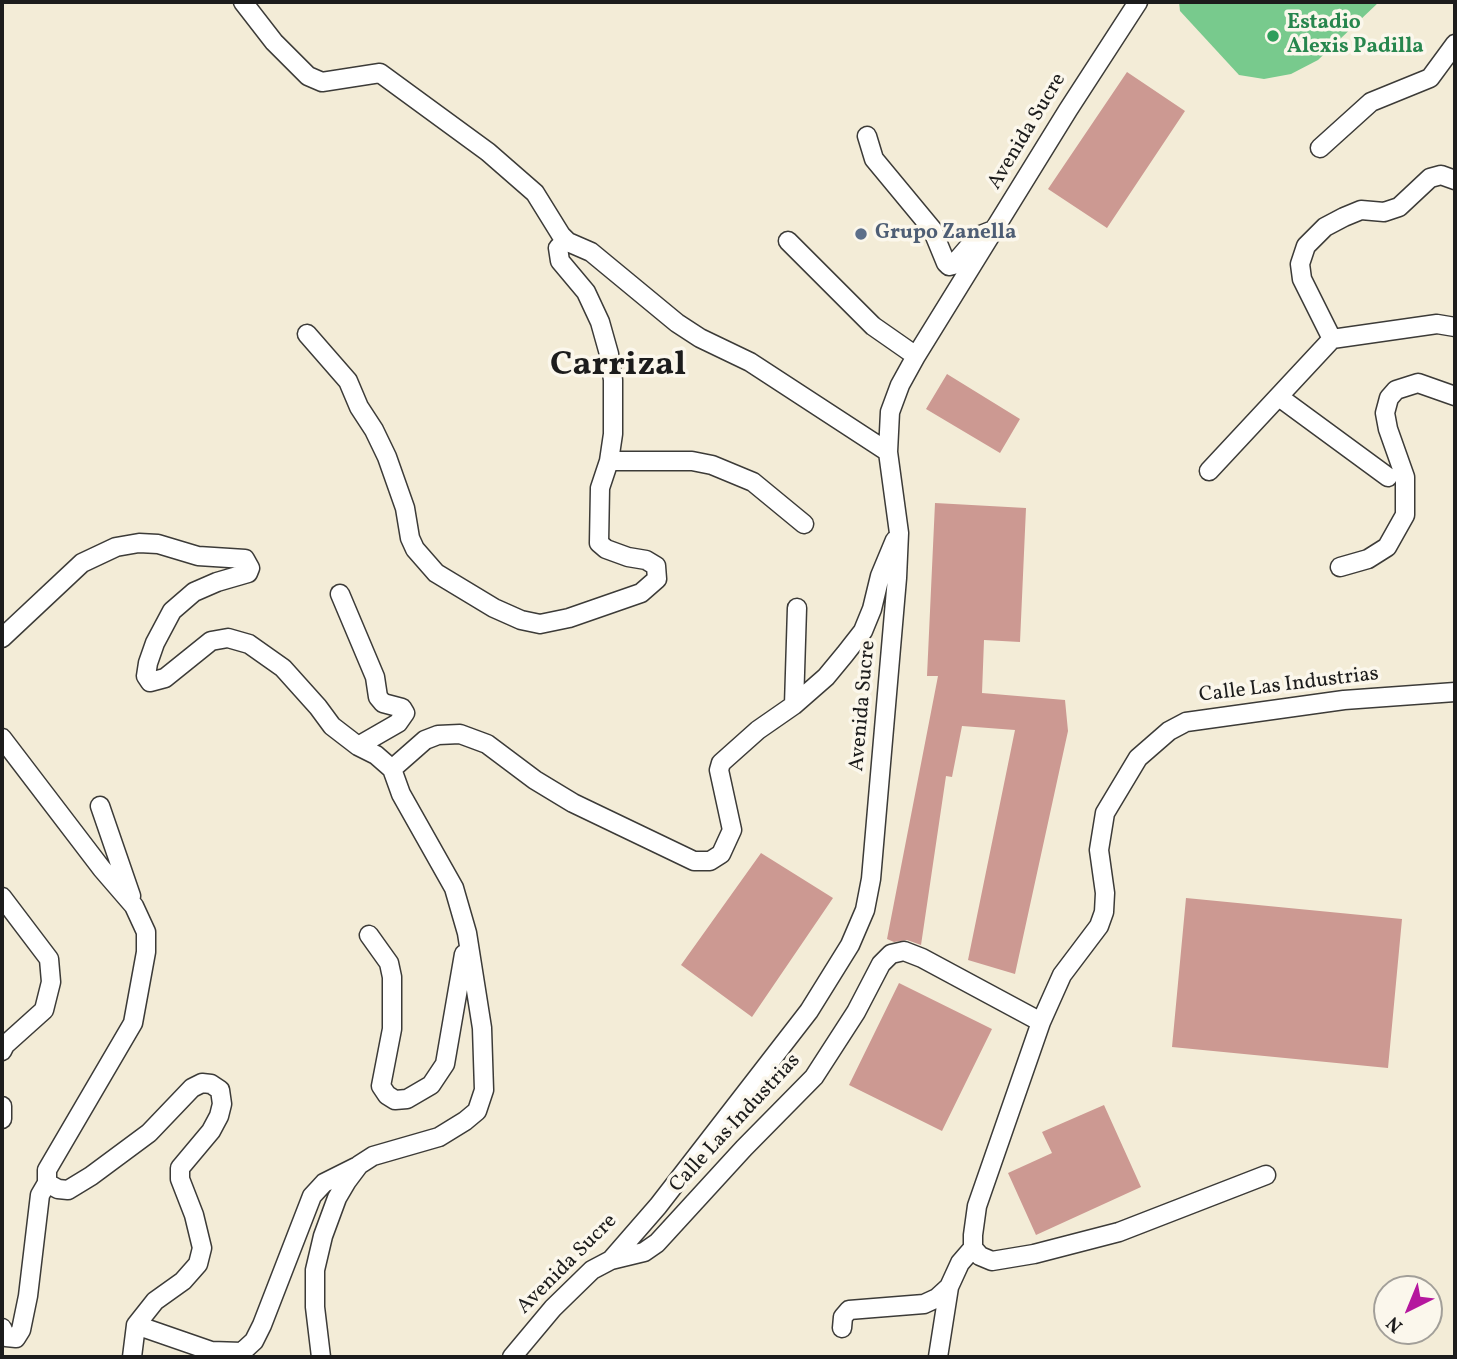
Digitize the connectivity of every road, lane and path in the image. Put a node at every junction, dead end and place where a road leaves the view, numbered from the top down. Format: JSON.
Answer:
{"nodes":[{"id":1,"x":243,"y":2,"type":"edge"},
{"id":2,"x":1138,"y":2,"type":"edge"},
{"id":3,"x":1455,"y":44,"type":"edge"},
{"id":4,"x":867,"y":136,"type":"dead end"},
{"id":5,"x":1320,"y":148,"type":"dead end"},
{"id":6,"x":1455,"y":180,"type":"edge"},
{"id":7,"x":996,"y":229,"type":"junction"},
{"id":8,"x":788,"y":241,"type":"dead end"},
{"id":9,"x":568,"y":242,"type":"junction"},
{"id":10,"x":1455,"y":327,"type":"edge"},
{"id":11,"x":307,"y":334,"type":"dead end"},
{"id":12,"x":1332,"y":339,"type":"junction"},
{"id":13,"x":916,"y":356,"type":"junction"},
{"id":14,"x":1455,"y":396,"type":"edge"},
{"id":15,"x":1279,"y":397,"type":"junction"},
{"id":16,"x":888,"y":452,"type":"junction"},
{"id":17,"x":609,"y":461,"type":"junction"},
{"id":18,"x":1209,"y":471,"type":"dead end"},
{"id":19,"x":1388,"y":477,"type":"dead end"},
{"id":20,"x":804,"y":524,"type":"dead end"},
{"id":21,"x":899,"y":533,"type":"junction"},
{"id":22,"x":1340,"y":567,"type":"dead end"},
{"id":23,"x":340,"y":594,"type":"dead end"},
{"id":24,"x":797,"y":608,"type":"dead end"},
{"id":25,"x":2,"y":638,"type":"edge"},
{"id":26,"x":1455,"y":692,"type":"edge"},
{"id":27,"x":794,"y":705,"type":"junction"},
{"id":28,"x":2,"y":737,"type":"edge"},
{"id":29,"x":358,"y":746,"type":"junction"},
{"id":30,"x":392,"y":769,"type":"junction"},
{"id":31,"x":100,"y":806,"type":"dead end"},
{"id":32,"x":2,"y":897,"type":"edge"},
{"id":33,"x":134,"y":906,"type":"junction"},
{"id":34,"x":467,"y":933,"type":"junction"},
{"id":35,"x":369,"y":935,"type":"dead end"},
{"id":36,"x":1041,"y":1022,"type":"junction"},
{"id":37,"x":2,"y":1051,"type":"edge"},
{"id":38,"x":2,"y":1106,"type":"edge"},
{"id":39,"x":2,"y":1119,"type":"edge"},
{"id":40,"x":359,"y":1165,"type":"junction"},
{"id":41,"x":1266,"y":1175,"type":"dead end"},
{"id":42,"x":47,"y":1183,"type":"junction"},
{"id":43,"x":973,"y":1248,"type":"junction"},
{"id":44,"x":611,"y":1260,"type":"junction"},
{"id":45,"x":949,"y":1287,"type":"junction"},
{"id":46,"x":136,"y":1325,"type":"junction"},
{"id":47,"x":2,"y":1328,"type":"edge"},
{"id":48,"x":842,"y":1328,"type":"dead end"},
{"id":49,"x":132,"y":1357,"type":"edge"},
{"id":50,"x":321,"y":1357,"type":"edge"},
{"id":51,"x":512,"y":1357,"type":"edge"},
{"id":52,"x":938,"y":1357,"type":"edge"}],
"edges":[{"from":1,"to":9,"type":"street"},
{"from":2,"to":7,"type":"street","name":"Avenida Sucre"},
{"from":3,"to":5,"type":"street"},
{"from":4,"to":7,"type":"street"},
{"from":6,"to":12,"type":"street"},
{"from":7,"to":13,"type":"street","name":"Avenida Sucre"},
{"from":8,"to":13,"type":"street"},
{"from":9,"to":16,"type":"street"},
{"from":9,"to":17,"type":"street"},
{"from":10,"to":12,"type":"street"},
{"from":11,"to":17,"type":"street"},
{"from":12,"to":15,"type":"street"},
{"from":13,"to":16,"type":"street","name":"Avenida Sucre"},
{"from":14,"to":22,"type":"street"},
{"from":15,"to":18,"type":"street"},
{"from":15,"to":19,"type":"street"},
{"from":16,"to":21,"type":"street","name":"Avenida Sucre"},
{"from":17,"to":20,"type":"street"},
{"from":21,"to":27,"type":"street"},
{"from":21,"to":44,"type":"street","name":"Avenida Sucre"},
{"from":23,"to":29,"type":"street"},
{"from":24,"to":27,"type":"street"},
{"from":25,"to":29,"type":"street"},
{"from":26,"to":36,"type":"street","name":"Calle Las Industrias"},
{"from":27,"to":30,"type":"street"},
{"from":28,"to":33,"type":"street"},
{"from":29,"to":30,"type":"street"},
{"from":30,"to":34,"type":"street"},
{"from":31,"to":33,"type":"street"},
{"from":32,"to":37,"type":"street"},
{"from":33,"to":42,"type":"street"},
{"from":34,"to":35,"type":"street"},
{"from":34,"to":40,"type":"street"},
{"from":36,"to":43,"type":"street","name":"Calle Las Industrias"},
{"from":36,"to":44,"type":"street","name":"Calle Las Industrias"},
{"from":38,"to":39,"type":"street"},
{"from":40,"to":46,"type":"street"},
{"from":40,"to":50,"type":"street"},
{"from":41,"to":43,"type":"street"},
{"from":42,"to":46,"type":"street"},
{"from":42,"to":47,"type":"street"},
{"from":43,"to":45,"type":"street"},
{"from":44,"to":51,"type":"street","name":"Avenida Sucre"},
{"from":45,"to":48,"type":"street"},
{"from":45,"to":52,"type":"street"},
{"from":46,"to":49,"type":"street"}]}
